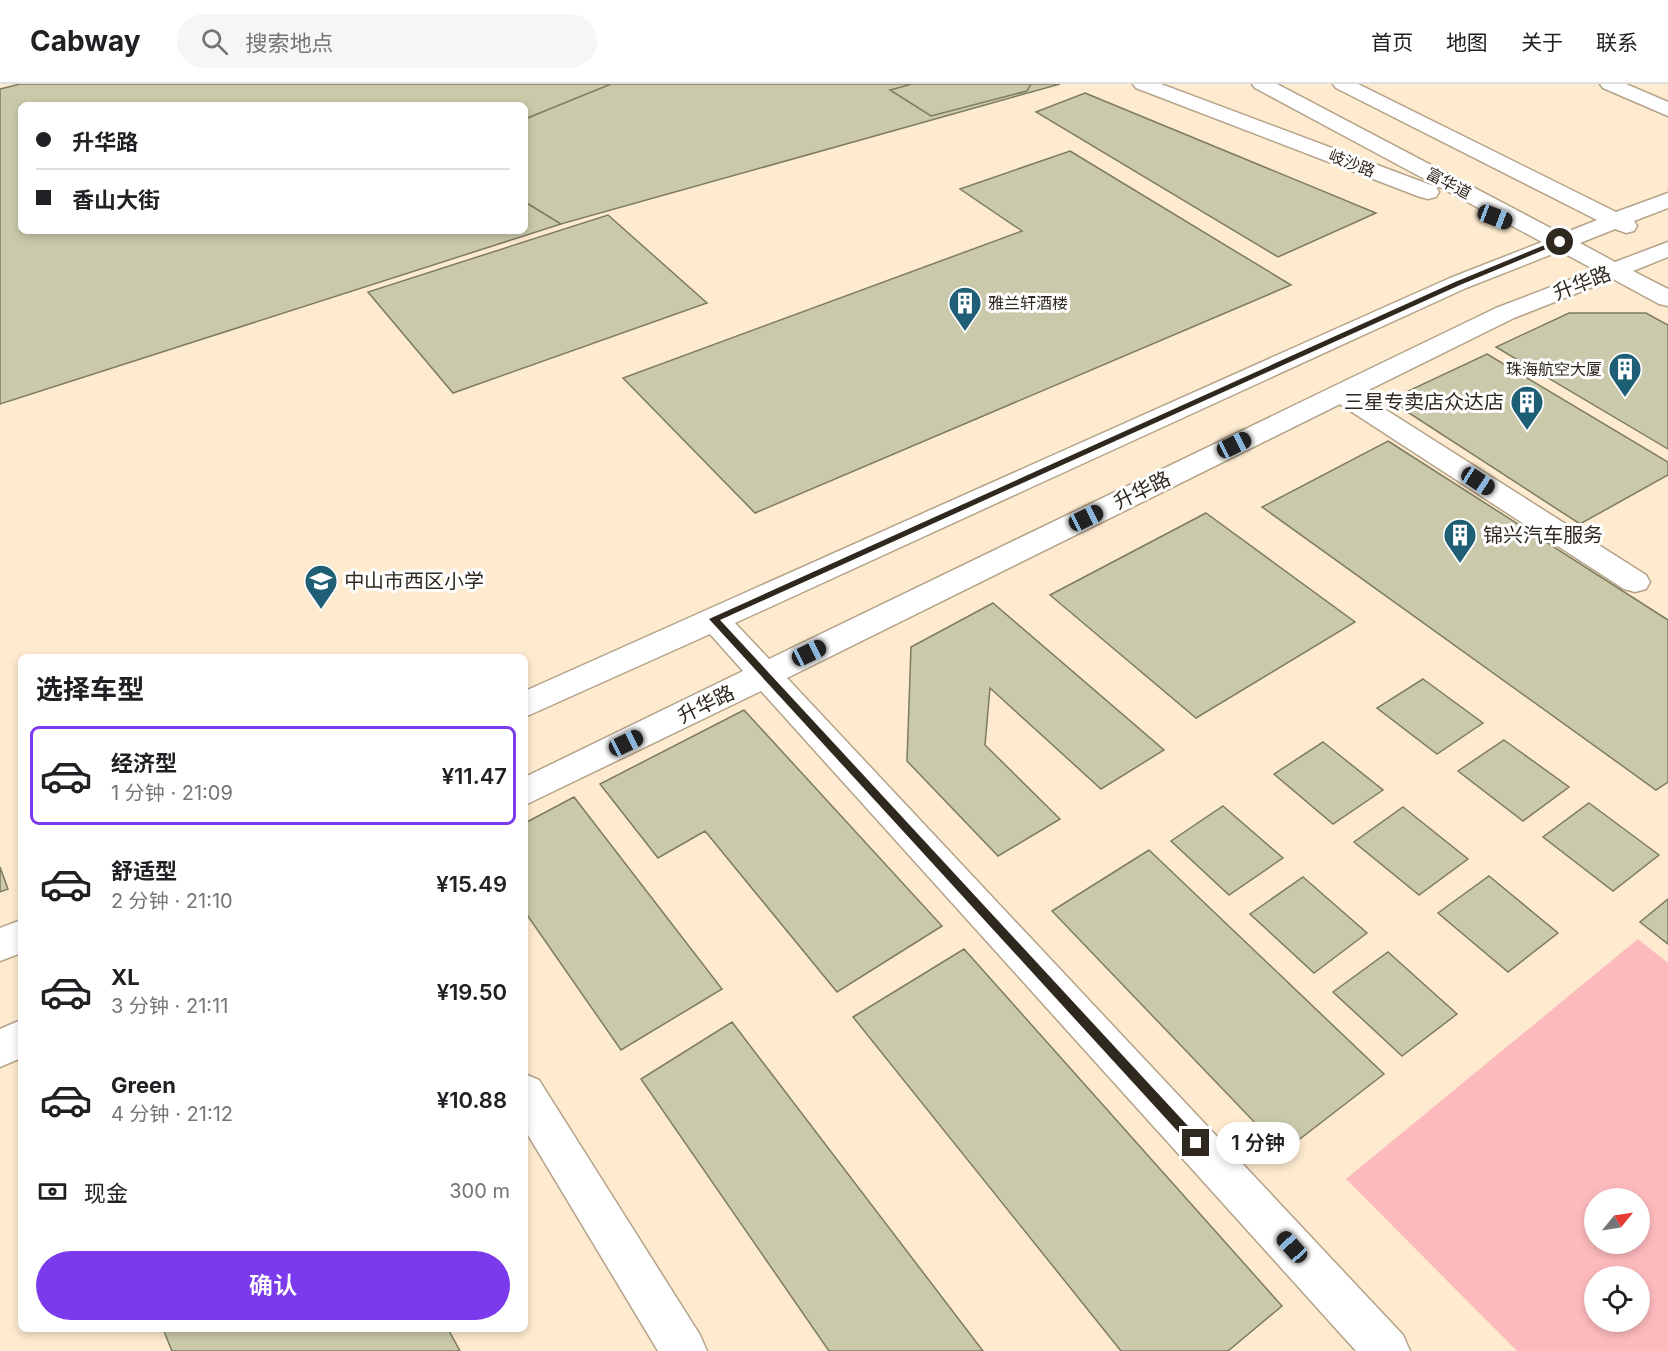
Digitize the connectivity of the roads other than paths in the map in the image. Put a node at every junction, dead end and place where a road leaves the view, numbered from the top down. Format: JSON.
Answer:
{"nodes":[{"id":1,"x":1143,"y":84,"type":"edge"},
{"id":2,"x":1262,"y":84,"type":"edge"},
{"id":3,"x":1343,"y":84,"type":"edge"},
{"id":4,"x":1610,"y":84,"type":"edge"},
{"id":5,"x":1223,"y":92,"type":"dead end"},
{"id":6,"x":1668,"y":110,"type":"edge"},
{"id":7,"x":1254,"y":126,"type":"junction"},
{"id":8,"x":1668,"y":200,"type":"edge"},
{"id":9,"x":1614,"y":220,"type":"junction"},
{"id":10,"x":1560,"y":242,"type":"junction"},
{"id":11,"x":1668,"y":248,"type":"edge"},
{"id":12,"x":1614,"y":270,"type":"junction"},
{"id":13,"x":1668,"y":299,"type":"edge"},
{"id":14,"x":1341,"y":393,"type":"junction"},
{"id":15,"x":1635,"y":582,"type":"dead end"},
{"id":16,"x":714,"y":619,"type":"junction"},
{"id":17,"x":766,"y":674,"type":"junction"},
{"id":18,"x":528,"y":704,"type":"edge"},
{"id":19,"x":528,"y":791,"type":"edge"},
{"id":20,"x":18,"y":937,"type":"edge"},
{"id":21,"x":0,"y":945,"type":"edge"},
{"id":22,"x":18,"y":1040,"type":"edge"},
{"id":23,"x":0,"y":1049,"type":"edge"},
{"id":24,"x":528,"y":1098,"type":"edge"},
{"id":25,"x":684,"y":1351,"type":"edge"},
{"id":26,"x":1387,"y":1351,"type":"edge"}],
"edges":[{"from":1,"to":7,"type":"main road","name":"岐沙路"},
{"from":2,"to":10,"type":"main road","name":"富华道"},
{"from":3,"to":9,"type":"main road"},
{"from":4,"to":6,"type":"main road"},
{"from":5,"to":7,"type":"main road"},
{"from":7,"to":10,"type":"main road","name":"岐沙路"},
{"from":8,"to":9,"type":"main road"},
{"from":9,"to":10,"type":"main road"},
{"from":9,"to":11,"type":"main road"},
{"from":10,"to":12,"type":"main road","name":"富华道"},
{"from":10,"to":16,"type":"main road"},
{"from":11,"to":12,"type":"main road","name":"升华路"},
{"from":12,"to":13,"type":"main road","name":"富华道"},
{"from":12,"to":14,"type":"main road","name":"升华路"},
{"from":14,"to":15,"type":"main road"},
{"from":14,"to":17,"type":"main road","name":"升华路"},
{"from":16,"to":17,"type":"main road"},
{"from":16,"to":18,"type":"main road"},
{"from":17,"to":19,"type":"main road","name":"升华路"},
{"from":17,"to":26,"type":"main road"},
{"from":20,"to":21,"type":"main road"},
{"from":22,"to":23,"type":"main road"},
{"from":24,"to":25,"type":"main road"}]}
